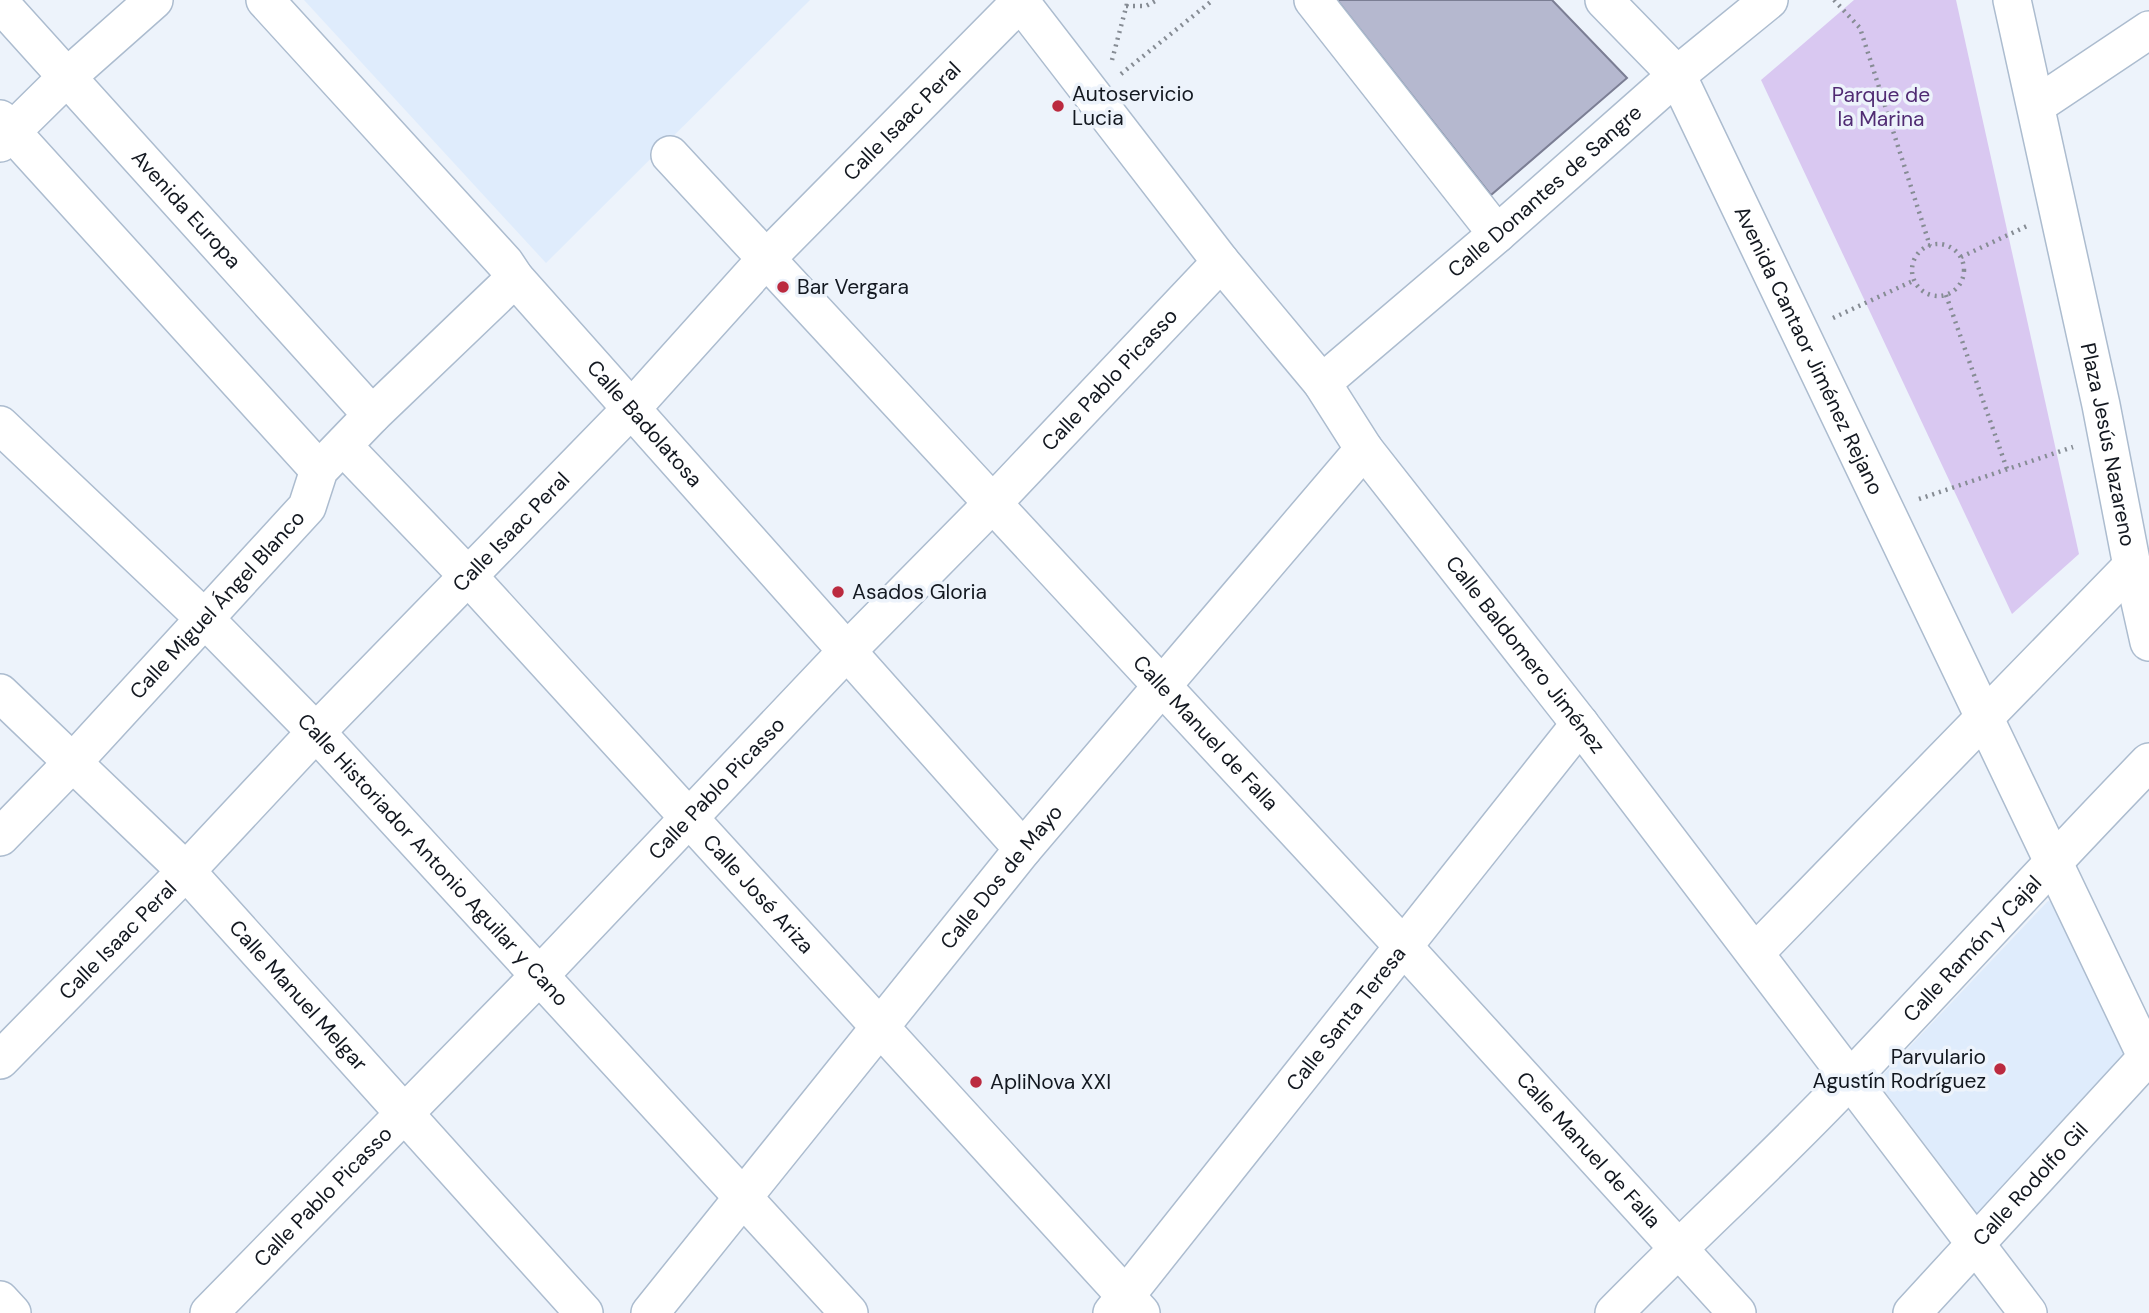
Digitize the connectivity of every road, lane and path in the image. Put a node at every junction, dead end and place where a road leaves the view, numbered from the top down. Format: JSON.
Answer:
{"nodes":[{"id":1,"x":154,"y":0,"type":"edge"},
{"id":2,"x":265,"y":0,"type":"edge"},
{"id":3,"x":1157,"y":0,"type":"edge"},
{"id":4,"x":1213,"y":0,"type":"edge"},
{"id":5,"x":1313,"y":0,"type":"edge"},
{"id":6,"x":1604,"y":0,"type":"edge"},
{"id":7,"x":1769,"y":0,"type":"edge"},
{"id":8,"x":1834,"y":0,"type":"edge"},
{"id":9,"x":2012,"y":0,"type":"edge"},
{"id":10,"x":1021,"y":1,"type":"edge"},
{"id":11,"x":1127,"y":3,"type":"edge"},
{"id":12,"x":0,"y":4,"type":"edge"},
{"id":13,"x":2149,"y":30,"type":"edge"},
{"id":14,"x":1677,"y":75,"type":"junction"},
{"id":15,"x":67,"y":77,"type":"junction"},
{"id":16,"x":1098,"y":81,"type":"junction"},
{"id":17,"x":2037,"y":106,"type":"junction"},
{"id":18,"x":4,"y":131,"type":"edge"},
{"id":19,"x":670,"y":155,"type":"dead end"},
{"id":20,"x":2059,"y":211,"type":"junction"},
{"id":21,"x":1497,"y":234,"type":"junction"},
{"id":22,"x":1930,"y":246,"type":"junction"},
{"id":23,"x":1961,"y":257,"type":"junction"},
{"id":24,"x":766,"y":259,"type":"junction"},
{"id":25,"x":1221,"y":262,"type":"junction"},
{"id":26,"x":515,"y":278,"type":"junction"},
{"id":27,"x":1915,"y":280,"type":"junction"},
{"id":28,"x":1947,"y":295,"type":"junction"},
{"id":29,"x":1800,"y":333,"type":"junction"},
{"id":30,"x":1322,"y":383,"type":"junction"},
{"id":31,"x":632,"y":408,"type":"junction"},
{"id":32,"x":372,"y":415,"type":"junction"},
{"id":33,"x":0,"y":425,"type":"edge"},
{"id":34,"x":2107,"y":435,"type":"junction"},
{"id":35,"x":1364,"y":449,"type":"junction"},
{"id":36,"x":331,"y":458,"type":"junction"},
{"id":37,"x":2007,"y":469,"type":"junction"},
{"id":38,"x":992,"y":504,"type":"junction"},
{"id":39,"x":1885,"y":510,"type":"junction"},
{"id":40,"x":2132,"y":566,"type":"junction"},
{"id":41,"x":468,"y":576,"type":"junction"},
{"id":42,"x":205,"y":619,"type":"junction"},
{"id":43,"x":2149,"y":642,"type":"edge"},
{"id":44,"x":847,"y":651,"type":"junction"},
{"id":45,"x":1161,"y":686,"type":"junction"},
{"id":46,"x":0,"y":693,"type":"edge"},
{"id":47,"x":1984,"y":718,"type":"junction"},
{"id":48,"x":1580,"y":724,"type":"junction"},
{"id":49,"x":316,"y":732,"type":"junction"},
{"id":50,"x":72,"y":762,"type":"junction"},
{"id":51,"x":2149,"y":762,"type":"edge"},
{"id":52,"x":688,"y":818,"type":"junction"},
{"id":53,"x":0,"y":837,"type":"edge"},
{"id":54,"x":1023,"y":849,"type":"junction"},
{"id":55,"x":2053,"y":861,"type":"junction"},
{"id":56,"x":186,"y":871,"type":"junction"},
{"id":57,"x":1402,"y":945,"type":"junction"},
{"id":58,"x":1755,"y":953,"type":"junction"},
{"id":59,"x":540,"y":975,"type":"junction"},
{"id":60,"x":879,"y":1028,"type":"junction"},
{"id":61,"x":2148,"y":1058,"type":"edge"},
{"id":62,"x":0,"y":1060,"type":"edge"},
{"id":63,"x":1849,"y":1080,"type":"junction"},
{"id":64,"x":403,"y":1113,"type":"junction"},
{"id":65,"x":744,"y":1196,"type":"junction"},
{"id":66,"x":1976,"y":1246,"type":"junction"},
{"id":67,"x":1678,"y":1248,"type":"junction"},
{"id":68,"x":0,"y":1300,"type":"edge"},
{"id":69,"x":1126,"y":1307,"type":"edge"},
{"id":70,"x":12,"y":1313,"type":"edge"},
{"id":71,"x":209,"y":1313,"type":"edge"},
{"id":72,"x":584,"y":1313,"type":"edge"},
{"id":73,"x":650,"y":1313,"type":"edge"},
{"id":74,"x":849,"y":1313,"type":"edge"},
{"id":75,"x":1614,"y":1313,"type":"edge"},
{"id":76,"x":1737,"y":1313,"type":"edge"},
{"id":77,"x":1912,"y":1313,"type":"edge"},
{"id":78,"x":2028,"y":1313,"type":"edge"}],
"edges":[{"from":1,"to":15,"type":"street"},
{"from":2,"to":26,"type":"street","name":"Calle Badolatosa"},
{"from":3,"to":11,"type":"path"},
{"from":4,"to":16,"type":"path"},
{"from":5,"to":21,"type":"street"},
{"from":6,"to":14,"type":"street","name":"Avenida Cantaor Jiménez Rejano"},
{"from":7,"to":14,"type":"street","name":"Calle Donantes de Sangre"},
{"from":8,"to":22,"type":"path"},
{"from":9,"to":17,"type":"street","name":"Plaza Jesús Nazareno"},
{"from":10,"to":16,"type":"street","name":"Calle Baldomero Jiménez"},
{"from":10,"to":24,"type":"street","name":"Calle Isaac Peral"},
{"from":11,"to":16,"type":"path"},
{"from":12,"to":15,"type":"street","name":"Avenida Europa"},
{"from":13,"to":17,"type":"street"},
{"from":14,"to":21,"type":"street","name":"Calle Donantes de Sangre"},
{"from":14,"to":29,"type":"street","name":"Avenida Cantaor Jiménez Rejano"},
{"from":15,"to":18,"type":"street"},
{"from":15,"to":32,"type":"street","name":"Avenida Europa"},
{"from":16,"to":25,"type":"street","name":"Calle Baldomero Jiménez"},
{"from":17,"to":20,"type":"street","name":"Plaza Jesús Nazareno"},
{"from":18,"to":36,"type":"street"},
{"from":19,"to":24,"type":"street","name":"Calle Manuel de Falla"},
{"from":20,"to":23,"type":"path"},
{"from":20,"to":34,"type":"street","name":"Plaza Jesús Nazareno"},
{"from":21,"to":30,"type":"street","name":"Calle Donantes de Sangre"},
{"from":22,"to":23,"type":"path"},
{"from":22,"to":27,"type":"path"},
{"from":23,"to":28,"type":"path"},
{"from":24,"to":31,"type":"street","name":"Calle Isaac Peral"},
{"from":24,"to":38,"type":"street","name":"Calle Manuel de Falla"},
{"from":25,"to":30,"type":"street","name":"Calle Baldomero Jiménez"},
{"from":25,"to":38,"type":"street","name":"Calle Pablo Picasso"},
{"from":26,"to":31,"type":"street","name":"Calle Badolatosa"},
{"from":26,"to":32,"type":"street","name":"Calle Miguel Ángel Blanco"},
{"from":27,"to":28,"type":"path"},
{"from":27,"to":29,"type":"path"},
{"from":28,"to":37,"type":"path"},
{"from":29,"to":39,"type":"street","name":"Avenida Cantaor Jiménez Rejano"},
{"from":30,"to":35,"type":"street","name":"Calle Baldomero Jiménez"},
{"from":31,"to":41,"type":"street","name":"Calle Isaac Peral"},
{"from":31,"to":44,"type":"street","name":"Calle Badolatosa"},
{"from":32,"to":36,"type":"street","name":"Calle Miguel Ángel Blanco"},
{"from":33,"to":42,"type":"street","name":"Calle Historiador Antonio Aguilar y Cano"},
{"from":34,"to":37,"type":"path"},
{"from":34,"to":40,"type":"street","name":"Plaza Jesús Nazareno"},
{"from":35,"to":45,"type":"street","name":"Calle Dos de Mayo"},
{"from":35,"to":48,"type":"street","name":"Calle Baldomero Jiménez"},
{"from":36,"to":41,"type":"street","name":"Calle José Ariza"},
{"from":36,"to":42,"type":"street","name":"Calle Miguel Ángel Blanco"},
{"from":37,"to":39,"type":"path"},
{"from":38,"to":44,"type":"street","name":"Calle Pablo Picasso"},
{"from":38,"to":45,"type":"street","name":"Calle Manuel de Falla"},
{"from":39,"to":47,"type":"street","name":"Avenida Cantaor Jiménez Rejano"},
{"from":40,"to":43,"type":"street"},
{"from":40,"to":47,"type":"street","name":"Plaza Jesús Nazareno"},
{"from":41,"to":49,"type":"street","name":"Calle Isaac Peral"},
{"from":41,"to":52,"type":"street","name":"Calle José Ariza"},
{"from":42,"to":49,"type":"street","name":"Calle Historiador Antonio Aguilar y Cano"},
{"from":42,"to":50,"type":"street","name":"Calle Miguel Ángel Blanco"},
{"from":44,"to":52,"type":"street","name":"Calle Pablo Picasso"},
{"from":44,"to":54,"type":"street","name":"Calle Badolatosa"},
{"from":45,"to":54,"type":"street","name":"Calle Dos de Mayo"},
{"from":45,"to":57,"type":"street","name":"Calle Manuel de Falla"},
{"from":46,"to":50,"type":"street","name":"Calle Manuel Melgar"},
{"from":47,"to":55,"type":"street","name":"Avenida Cantaor Jiménez Rejano"},
{"from":47,"to":58,"type":"street","name":"Plaza Jesús Nazareno"},
{"from":48,"to":57,"type":"street","name":"Calle Santa Teresa"},
{"from":48,"to":58,"type":"street","name":"Calle Baldomero Jiménez"},
{"from":49,"to":56,"type":"street","name":"Calle Isaac Peral"},
{"from":49,"to":59,"type":"street","name":"Calle Historiador Antonio Aguilar y Cano"},
{"from":50,"to":53,"type":"street","name":"Calle Miguel Ángel Blanco"},
{"from":50,"to":56,"type":"street","name":"Calle Manuel Melgar"},
{"from":51,"to":55,"type":"street","name":"Calle Ramón y Cajal"},
{"from":52,"to":59,"type":"street","name":"Calle Pablo Picasso"},
{"from":52,"to":60,"type":"street","name":"Calle José Ariza"},
{"from":54,"to":60,"type":"street","name":"Calle Dos de Mayo"},
{"from":55,"to":61,"type":"street","name":"Avenida Cantaor Jiménez Rejano"},
{"from":55,"to":63,"type":"street","name":"Calle Ramón y Cajal"},
{"from":56,"to":62,"type":"street","name":"Calle Isaac Peral"},
{"from":56,"to":64,"type":"street","name":"Calle Manuel Melgar"},
{"from":57,"to":67,"type":"street","name":"Calle Manuel de Falla"},
{"from":57,"to":69,"type":"street","name":"Calle Santa Teresa"},
{"from":58,"to":63,"type":"street","name":"Calle Baldomero Jiménez"},
{"from":59,"to":64,"type":"street","name":"Calle Pablo Picasso"},
{"from":59,"to":65,"type":"street","name":"Calle Historiador Antonio Aguilar y Cano"},
{"from":60,"to":65,"type":"street","name":"Calle Dos de Mayo"},
{"from":60,"to":69,"type":"street","name":"Calle José Ariza"},
{"from":61,"to":66,"type":"street","name":"Calle Rodolfo Gil"},
{"from":63,"to":66,"type":"street","name":"Calle Baldomero Jiménez"},
{"from":63,"to":67,"type":"street","name":"Calle Ramón y Cajal"},
{"from":64,"to":71,"type":"street","name":"Calle Pablo Picasso"},
{"from":64,"to":72,"type":"street","name":"Calle Manuel Melgar"},
{"from":65,"to":73,"type":"street","name":"Calle Dos de Mayo"},
{"from":65,"to":74,"type":"street","name":"Calle Historiador Antonio Aguilar y Cano"},
{"from":66,"to":77,"type":"street","name":"Calle Rodolfo Gil"},
{"from":66,"to":78,"type":"street","name":"Calle Baldomero Jiménez"},
{"from":67,"to":75,"type":"street","name":"Calle Ramón y Cajal"},
{"from":67,"to":76,"type":"street","name":"Calle Manuel de Falla"},
{"from":68,"to":70,"type":"street"}]}
